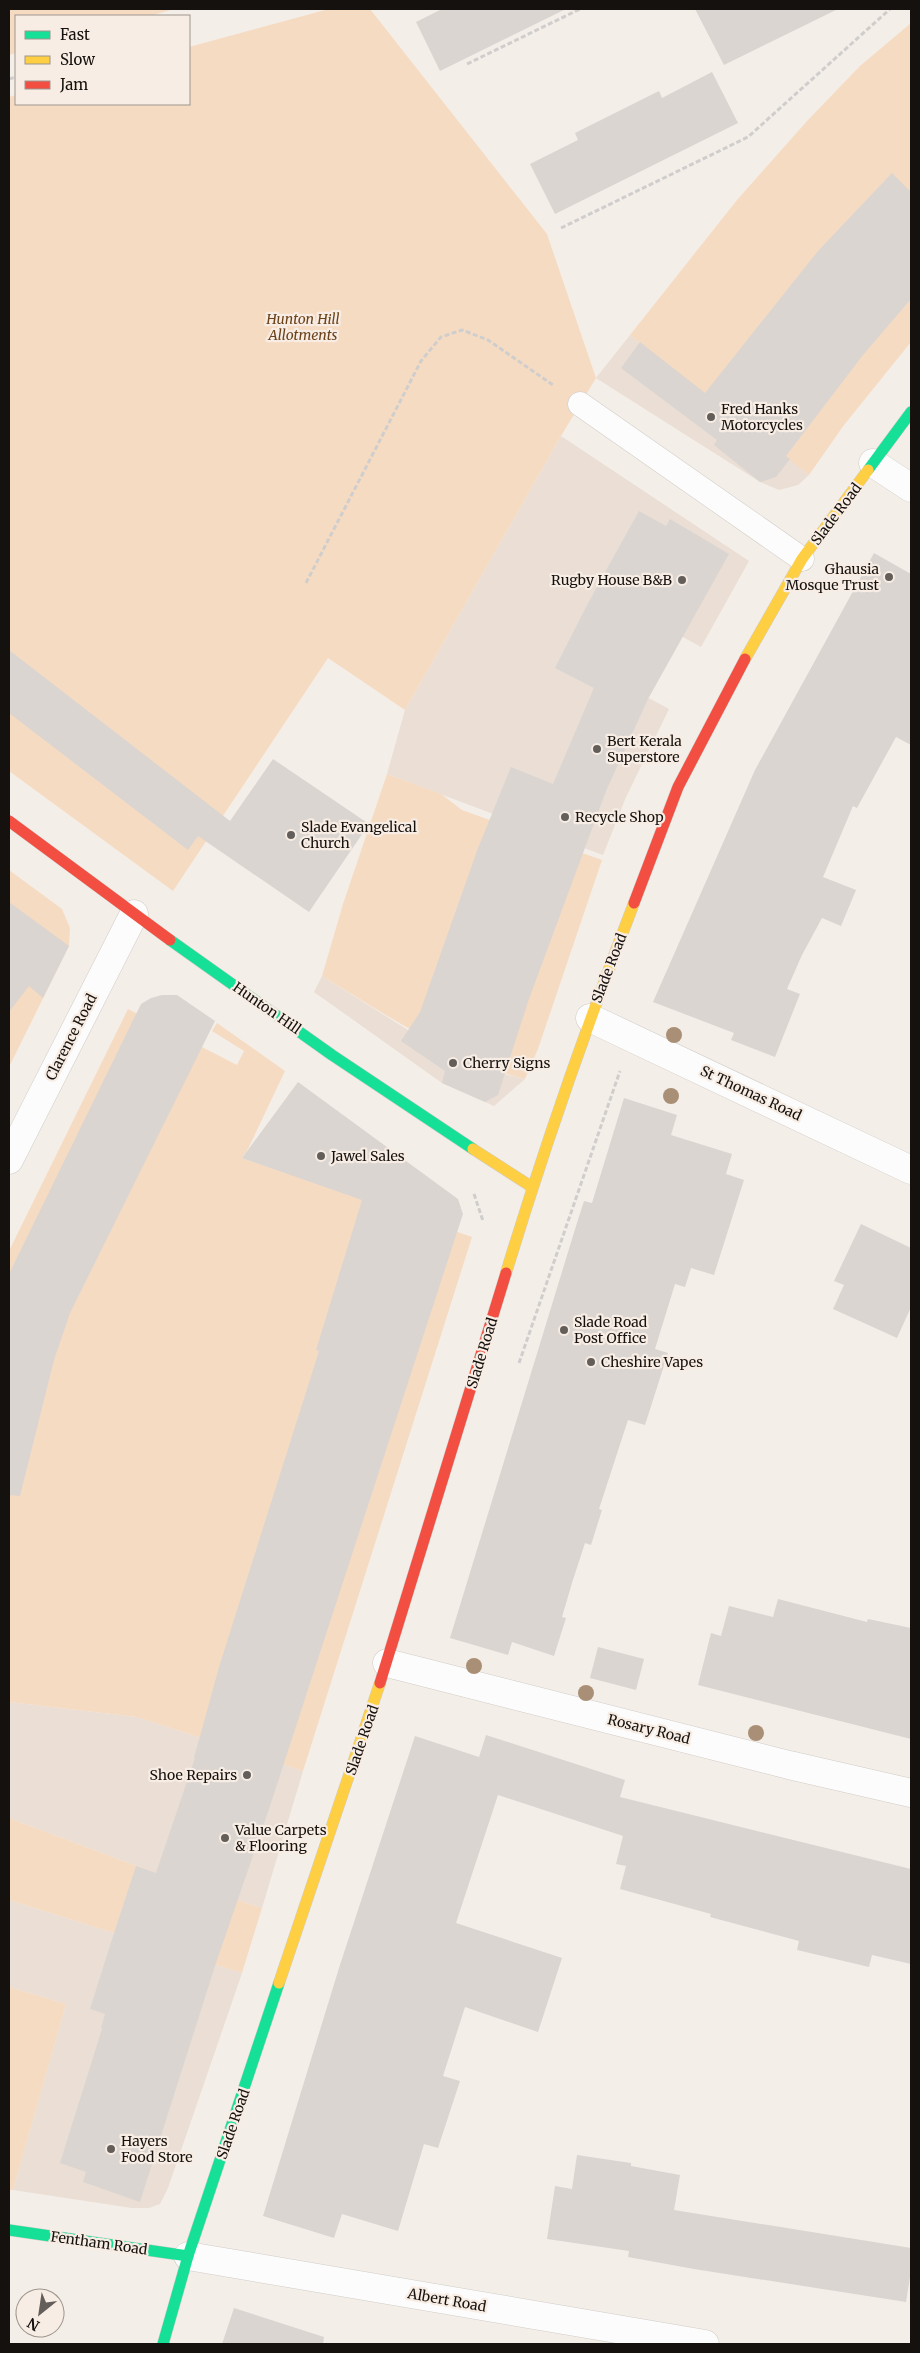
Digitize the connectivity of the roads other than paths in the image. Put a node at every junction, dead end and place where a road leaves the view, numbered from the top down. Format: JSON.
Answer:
{"nodes":[{"id":1,"x":580,"y":404,"type":"road end"},
{"id":2,"x":911,"y":412,"type":"edge"},
{"id":3,"x":873,"y":463,"type":"junction"},
{"id":4,"x":911,"y":488,"type":"edge"},
{"id":5,"x":802,"y":559,"type":"junction"},
{"id":6,"x":9,"y":821,"type":"edge"},
{"id":7,"x":134,"y":914,"type":"junction"},
{"id":8,"x":590,"y":1018,"type":"junction"},
{"id":9,"x":9,"y":1160,"type":"edge"},
{"id":10,"x":911,"y":1170,"type":"edge"},
{"id":11,"x":532,"y":1187,"type":"junction"},
{"id":12,"x":387,"y":1663,"type":"junction"},
{"id":13,"x":911,"y":1793,"type":"edge"},
{"id":14,"x":9,"y":2230,"type":"edge"},
{"id":15,"x":188,"y":2256,"type":"junction"},
{"id":16,"x":163,"y":2344,"type":"edge"},
{"id":17,"x":705,"y":2344,"type":"edge"}],
"edges":[{"from":1,"to":5,"type":"lane"},
{"from":2,"to":3,"type":"street","name":"Slade Road"},
{"from":3,"to":4,"type":"street"},
{"from":3,"to":5,"type":"street","name":"Slade Road"},
{"from":5,"to":8,"type":"street","name":"Slade Road"},
{"from":6,"to":7,"type":"street","name":"Hunton Hill"},
{"from":7,"to":9,"type":"street","name":"Clarence Road"},
{"from":7,"to":11,"type":"street","name":"Hunton Hill"},
{"from":8,"to":10,"type":"street","name":"St Thomas Road"},
{"from":8,"to":11,"type":"street","name":"Slade Road"},
{"from":11,"to":12,"type":"street","name":"Slade Road"},
{"from":12,"to":13,"type":"street","name":"Rosary Road"},
{"from":12,"to":15,"type":"street","name":"Slade Road"},
{"from":14,"to":15,"type":"street","name":"Fentham Road"},
{"from":15,"to":16,"type":"street","name":"Slade Road"},
{"from":15,"to":17,"type":"street","name":"Albert Road"}]}
